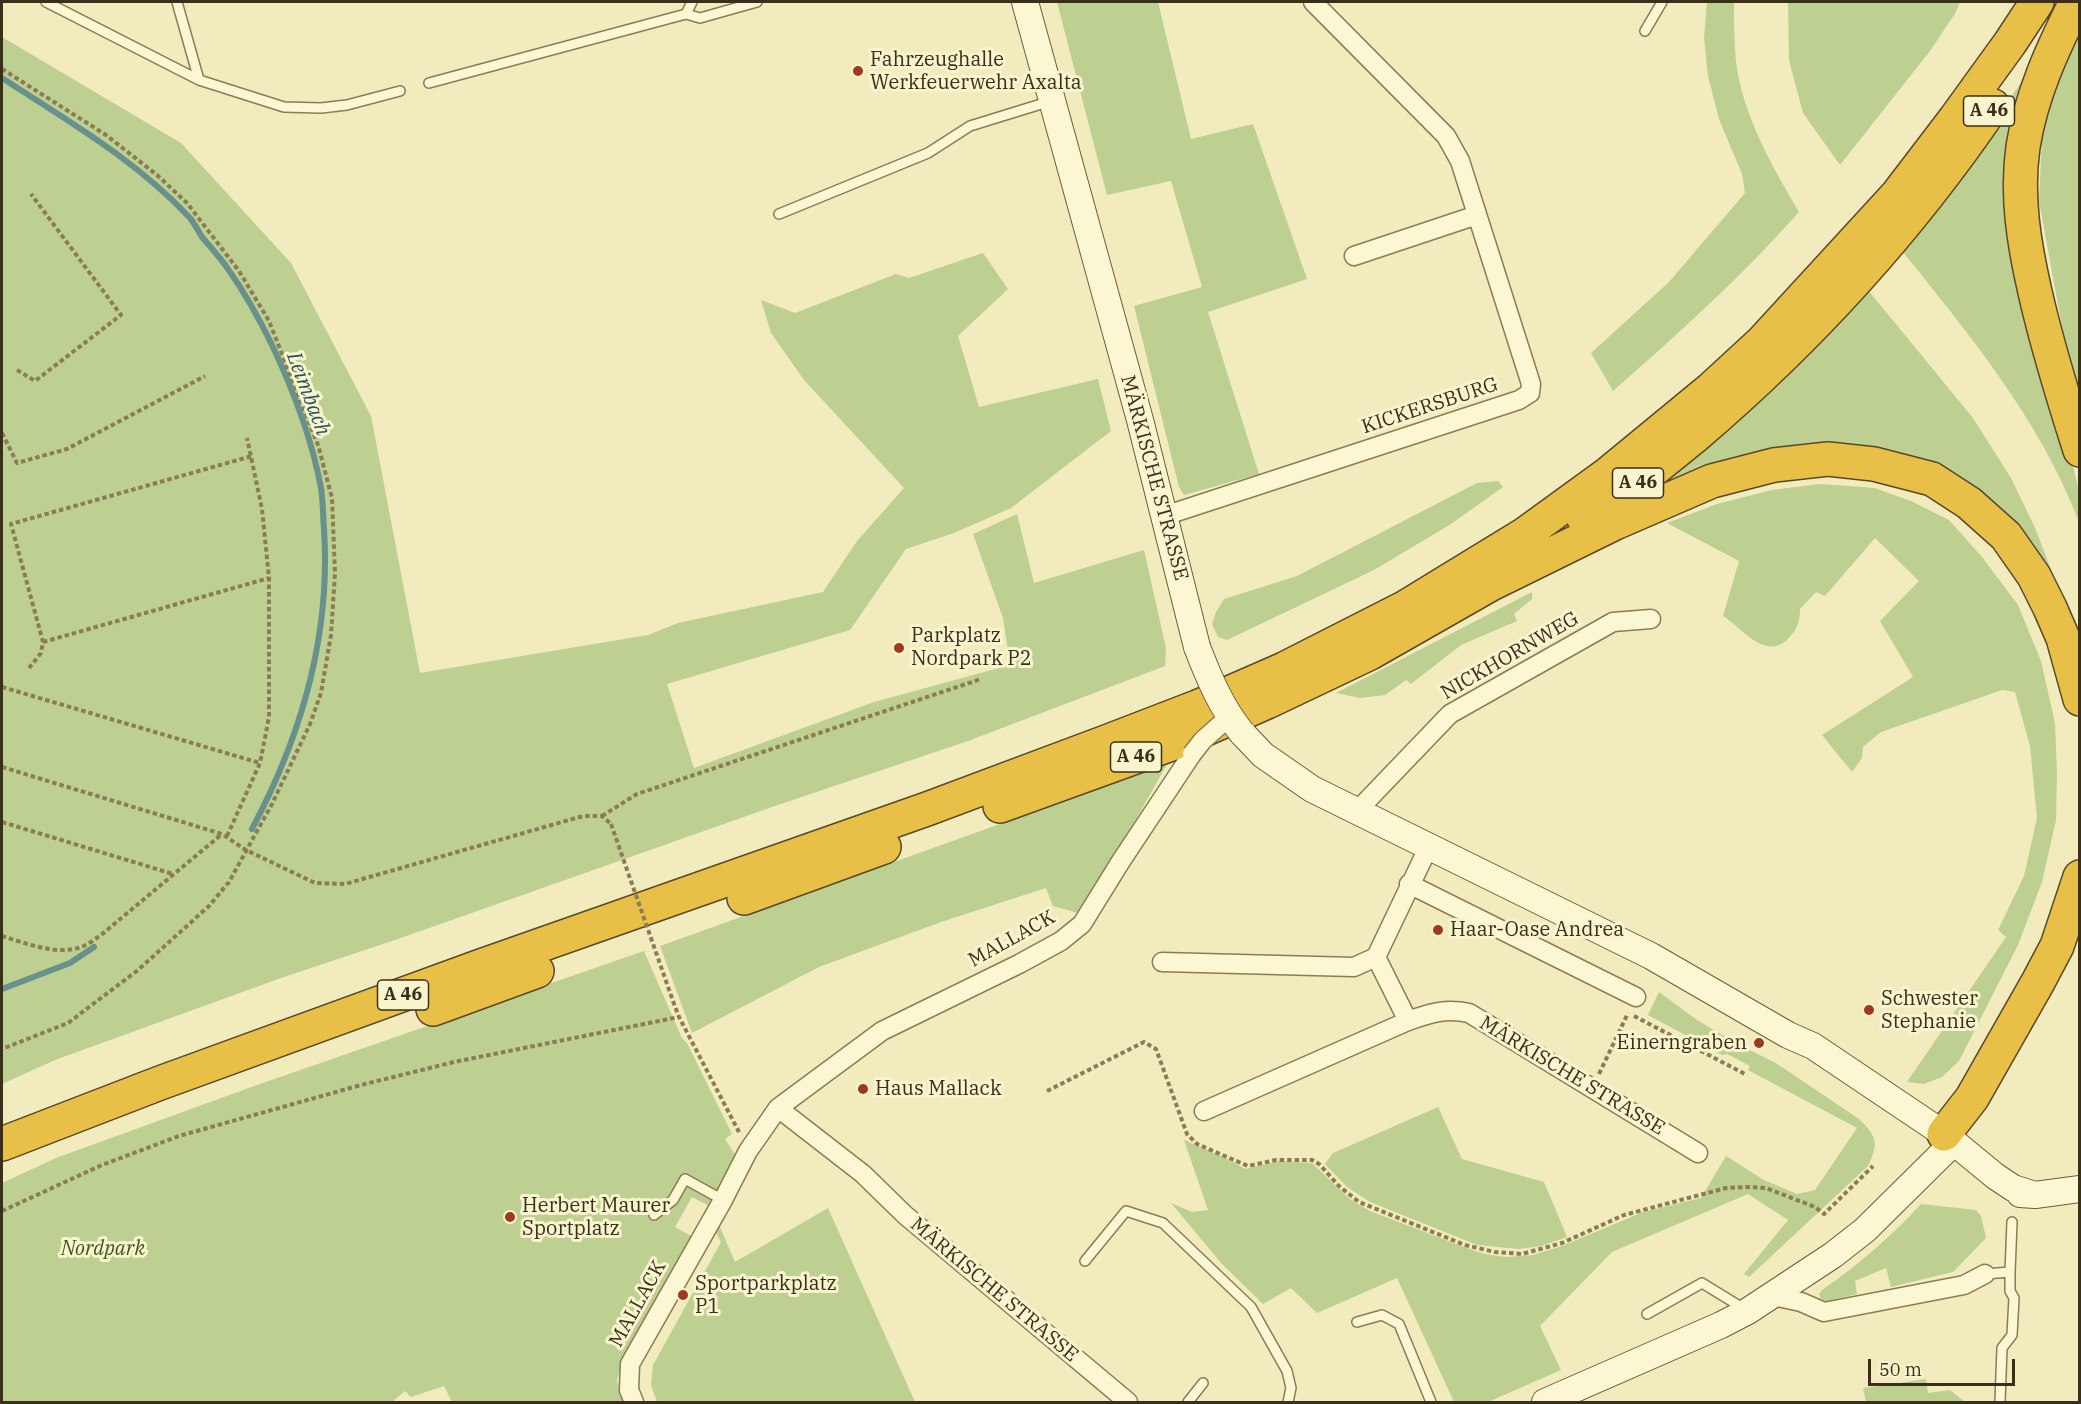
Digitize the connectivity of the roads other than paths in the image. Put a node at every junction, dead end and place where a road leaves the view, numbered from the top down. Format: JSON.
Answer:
{"nodes":[{"id":1,"x":46,"y":2,"type":"edge"},
{"id":2,"x":177,"y":2,"type":"edge"},
{"id":3,"x":692,"y":2,"type":"edge"},
{"id":4,"x":757,"y":2,"type":"edge"},
{"id":5,"x":1025,"y":2,"type":"edge"},
{"id":6,"x":1313,"y":2,"type":"edge"},
{"id":7,"x":1662,"y":2,"type":"edge"},
{"id":8,"x":2037,"y":2,"type":"edge"},
{"id":9,"x":2059,"y":2,"type":"edge"},
{"id":10,"x":2076,"y":2,"type":"edge"},
{"id":11,"x":686,"y":14,"type":"junction"},
{"id":12,"x":1645,"y":31,"type":"dead end"},
{"id":13,"x":199,"y":80,"type":"junction"},
{"id":14,"x":429,"y":83,"type":"dead end"},
{"id":15,"x":400,"y":91,"type":"dead end"},
{"id":16,"x":1051,"y":101,"type":"junction"},
{"id":17,"x":1904,"y":205,"type":"junction"},
{"id":18,"x":779,"y":214,"type":"dead end"},
{"id":19,"x":1477,"y":214,"type":"junction"},
{"id":20,"x":1354,"y":256,"type":"dead end"},
{"id":21,"x":1819,"y":301,"type":"junction"},
{"id":22,"x":2079,"y":450,"type":"edge"},
{"id":23,"x":1164,"y":516,"type":"junction"},
{"id":24,"x":1651,"y":619,"type":"dead end"},
{"id":25,"x":1424,"y":622,"type":"junction"},
{"id":26,"x":2079,"y":699,"type":"edge"},
{"id":27,"x":1236,"y":725,"type":"junction"},
{"id":28,"x":1356,"y":812,"type":"junction"},
{"id":29,"x":1429,"y":846,"type":"junction"},
{"id":30,"x":2079,"y":877,"type":"edge"},
{"id":31,"x":1409,"y":884,"type":"junction"},
{"id":32,"x":1376,"y":957,"type":"junction"},
{"id":33,"x":1162,"y":962,"type":"dead end"},
{"id":34,"x":1632,"y":1005,"type":"road end"},
{"id":35,"x":1408,"y":1021,"type":"junction"},
{"id":36,"x":778,"y":1108,"type":"junction"},
{"id":37,"x":1204,"y":1111,"type":"dead end"},
{"id":38,"x":2,"y":1144,"type":"edge"},
{"id":39,"x":1944,"y":1144,"type":"junction"},
{"id":40,"x":1698,"y":1153,"type":"dead end"},
{"id":41,"x":2,"y":1167,"type":"edge"},
{"id":42,"x":2079,"y":1189,"type":"edge"},
{"id":43,"x":723,"y":1200,"type":"junction"},
{"id":44,"x":654,"y":1215,"type":"dead end"},
{"id":45,"x":2012,"y":1222,"type":"dead end"},
{"id":46,"x":1085,"y":1261,"type":"dead end"},
{"id":47,"x":2010,"y":1272,"type":"junction"},
{"id":48,"x":1985,"y":1274,"type":"joint"},
{"id":49,"x":1773,"y":1296,"type":"junction"},
{"id":50,"x":1748,"y":1311,"type":"junction"},
{"id":51,"x":1647,"y":1314,"type":"dead end"},
{"id":52,"x":1357,"y":1322,"type":"dead end"},
{"id":53,"x":1203,"y":1383,"type":"dead end"},
{"id":54,"x":634,"y":1402,"type":"edge"},
{"id":55,"x":1128,"y":1402,"type":"edge"},
{"id":56,"x":1188,"y":1402,"type":"edge"},
{"id":57,"x":1288,"y":1402,"type":"edge"},
{"id":58,"x":1431,"y":1402,"type":"edge"},
{"id":59,"x":1545,"y":1402,"type":"edge"},
{"id":60,"x":2000,"y":1402,"type":"edge"}],
"edges":[{"from":1,"to":13,"type":"lane"},
{"from":2,"to":13,"type":"lane"},
{"from":3,"to":11,"type":"lane"},
{"from":4,"to":11,"type":"lane"},
{"from":5,"to":16,"type":"main road","name":"MÄRKISCHE STRASSE"},
{"from":6,"to":19,"type":"street","name":"KICKERSBURG"},
{"from":7,"to":12,"type":"lane"},
{"from":8,"to":17,"type":"highway","number":"A 46"},
{"from":9,"to":17,"type":"highway","number":"A 46"},
{"from":10,"to":22,"type":"highway"},
{"from":11,"to":14,"type":"lane"},
{"from":13,"to":15,"type":"lane"},
{"from":16,"to":18,"type":"lane"},
{"from":16,"to":23,"type":"main road","name":"MÄRKISCHE STRASSE"},
{"from":17,"to":21,"type":"highway","number":"A 46"},
{"from":19,"to":20,"type":"street"},
{"from":19,"to":23,"type":"street","name":"KICKERSBURG"},
{"from":21,"to":25,"type":"highway","number":"A 46"},
{"from":21,"to":38,"type":"highway","number":"A 46"},
{"from":23,"to":27,"type":"main road","name":"MÄRKISCHE STRASSE","bridge":true},
{"from":24,"to":28,"type":"street","name":"NICKHORNWEG"},
{"from":25,"to":26,"type":"highway"},
{"from":25,"to":41,"type":"highway","number":"A 46"},
{"from":27,"to":28,"type":"main road","name":"MÄRKISCHE STRASSE"},
{"from":27,"to":36,"type":"street","name":"MALLACK","bridge":true},
{"from":28,"to":29,"type":"main road","name":"MÄRKISCHE STRASSE"},
{"from":29,"to":31,"type":"street"},
{"from":29,"to":39,"type":"main road","name":"MÄRKISCHE STRASSE"},
{"from":30,"to":39,"type":"highway"},
{"from":31,"to":32,"type":"street"},
{"from":31,"to":34,"type":"street"},
{"from":32,"to":33,"type":"street"},
{"from":32,"to":35,"type":"street"},
{"from":35,"to":37,"type":"street","name":"MÄRKISCHE STRASSE"},
{"from":35,"to":40,"type":"street","name":"MÄRKISCHE STRASSE"},
{"from":36,"to":43,"type":"street","name":"MALLACK"},
{"from":36,"to":55,"type":"street","name":"MÄRKISCHE STRASSE"},
{"from":39,"to":42,"type":"main road","name":"MÄRKISCHE STRASSE"},
{"from":39,"to":49,"type":"main road"},
{"from":43,"to":44,"type":"lane"},
{"from":43,"to":54,"type":"street","name":"MALLACK"},
{"from":45,"to":47,"type":"lane"},
{"from":46,"to":57,"type":"lane"},
{"from":47,"to":48,"type":"lane"},
{"from":47,"to":60,"type":"lane"},
{"from":48,"to":49,"type":"street"},
{"from":49,"to":50,"type":"main road"},
{"from":50,"to":51,"type":"lane"},
{"from":50,"to":59,"type":"main road"},
{"from":52,"to":58,"type":"lane"},
{"from":53,"to":56,"type":"lane"}]}
